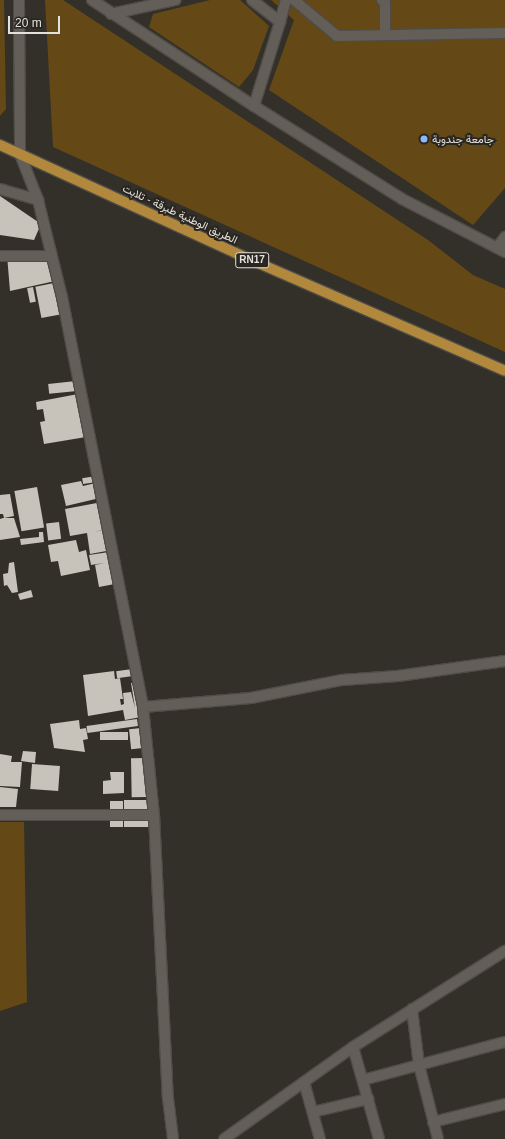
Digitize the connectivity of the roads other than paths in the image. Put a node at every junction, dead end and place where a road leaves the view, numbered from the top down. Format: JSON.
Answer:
{"nodes":[{"id":1,"x":19,"y":0,"type":"edge"},
{"id":2,"x":92,"y":0,"type":"edge"},
{"id":3,"x":175,"y":0,"type":"edge"},
{"id":4,"x":252,"y":0,"type":"edge"},
{"id":5,"x":286,"y":0,"type":"edge"},
{"id":6,"x":294,"y":0,"type":"edge"},
{"id":7,"x":382,"y":0,"type":"edge"},
{"id":8,"x":111,"y":14,"type":"junction"},
{"id":9,"x":280,"y":22,"type":"junction"},
{"id":10,"x":505,"y":33,"type":"edge"},
{"id":11,"x":385,"y":35,"type":"junction"},
{"id":12,"x":254,"y":106,"type":"junction"},
{"id":13,"x":0,"y":145,"type":"edge"},
{"id":14,"x":20,"y":154,"type":"junction"},
{"id":15,"x":0,"y":189,"type":"edge"},
{"id":16,"x":38,"y":200,"type":"junction"},
{"id":17,"x":505,"y":237,"type":"edge"},
{"id":18,"x":501,"y":250,"type":"edge"},
{"id":19,"x":0,"y":256,"type":"edge"},
{"id":20,"x":52,"y":256,"type":"junction"},
{"id":21,"x":505,"y":371,"type":"edge"},
{"id":22,"x":505,"y":661,"type":"edge"},
{"id":23,"x":143,"y":707,"type":"junction"},
{"id":24,"x":0,"y":815,"type":"edge"},
{"id":25,"x":154,"y":815,"type":"junction"},
{"id":26,"x":505,"y":952,"type":"edge"},
{"id":27,"x":412,"y":1010,"type":"junction"},
{"id":28,"x":505,"y":1042,"type":"edge"},
{"id":29,"x":352,"y":1047,"type":"junction"},
{"id":30,"x":419,"y":1065,"type":"junction"},
{"id":31,"x":363,"y":1080,"type":"junction"},
{"id":32,"x":304,"y":1082,"type":"junction"},
{"id":33,"x":368,"y":1099,"type":"junction"},
{"id":34,"x":505,"y":1104,"type":"edge"},
{"id":35,"x":313,"y":1112,"type":"junction"},
{"id":36,"x":433,"y":1122,"type":"junction"},
{"id":37,"x":227,"y":1138,"type":"edge"},
{"id":38,"x":173,"y":1139,"type":"edge"},
{"id":39,"x":320,"y":1139,"type":"edge"},
{"id":40,"x":379,"y":1139,"type":"edge"},
{"id":41,"x":438,"y":1139,"type":"edge"}],
"edges":[{"from":1,"to":14,"type":"street"},
{"from":2,"to":8,"type":"street"},
{"from":3,"to":8,"type":"street"},
{"from":4,"to":9,"type":"street"},
{"from":5,"to":9,"type":"street"},
{"from":6,"to":11,"type":"street"},
{"from":7,"to":11,"type":"street"},
{"from":8,"to":12,"type":"street"},
{"from":9,"to":12,"type":"street"},
{"from":10,"to":11,"type":"street"},
{"from":12,"to":18,"type":"street"},
{"from":13,"to":14,"type":"main road","name":"الطريق الوطنية طبرقة - تلابت","number":"RN17"},
{"from":14,"to":16,"type":"street"},
{"from":14,"to":21,"type":"main road","name":"الطريق الوطنية طبرقة - تلابت","number":"RN17"},
{"from":15,"to":16,"type":"street"},
{"from":16,"to":20,"type":"street"},
{"from":17,"to":18,"type":"street"},
{"from":19,"to":20,"type":"street"},
{"from":20,"to":23,"type":"street"},
{"from":22,"to":23,"type":"street"},
{"from":23,"to":25,"type":"street"},
{"from":24,"to":25,"type":"street"},
{"from":25,"to":38,"type":"street"},
{"from":26,"to":27,"type":"street"},
{"from":27,"to":29,"type":"street"},
{"from":27,"to":30,"type":"street"},
{"from":28,"to":30,"type":"street"},
{"from":29,"to":31,"type":"street"},
{"from":29,"to":32,"type":"street"},
{"from":30,"to":31,"type":"street"},
{"from":30,"to":36,"type":"street"},
{"from":31,"to":33,"type":"street"},
{"from":32,"to":35,"type":"street"},
{"from":32,"to":37,"type":"street"},
{"from":33,"to":35,"type":"street"},
{"from":33,"to":40,"type":"street"},
{"from":34,"to":36,"type":"street"},
{"from":35,"to":39,"type":"street"},
{"from":36,"to":41,"type":"street"}]}
